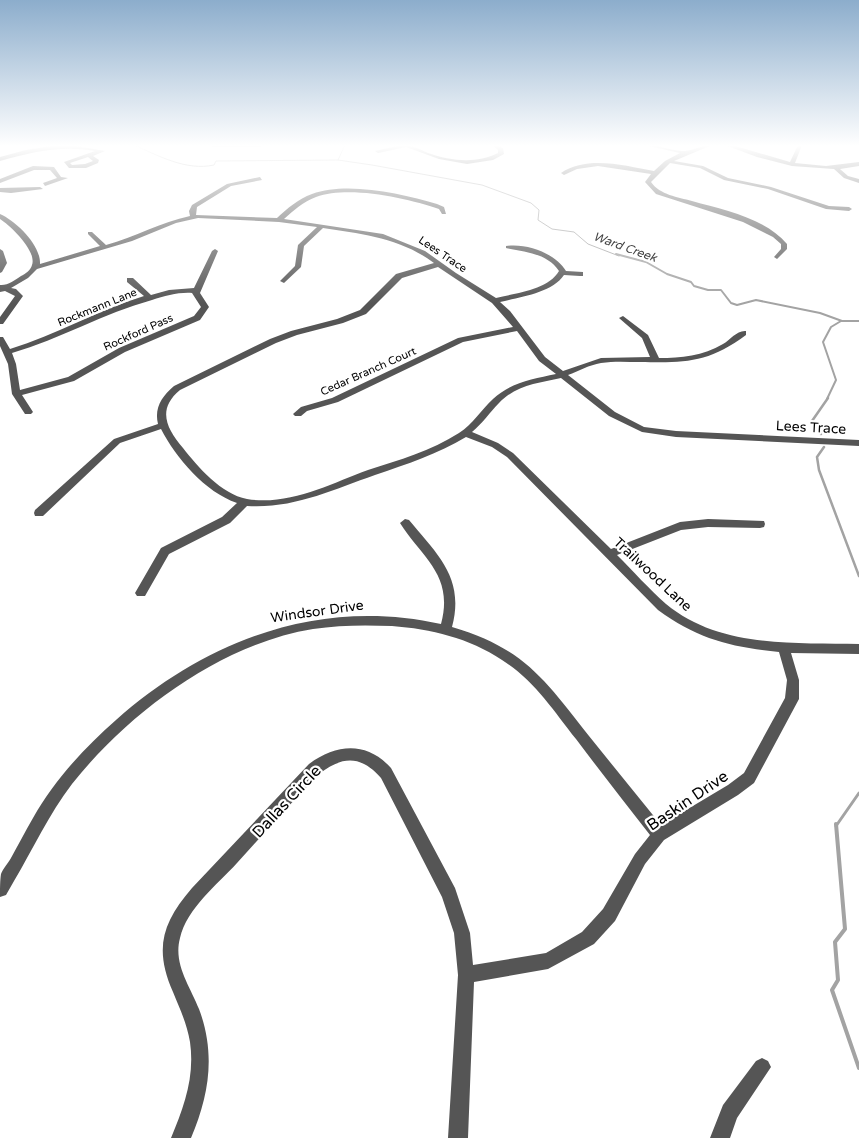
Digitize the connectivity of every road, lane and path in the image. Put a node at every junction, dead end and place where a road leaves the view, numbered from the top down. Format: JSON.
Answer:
{"nodes":[{"id":1,"x":206,"y":198,"type":"edge"},
{"id":2,"x":305,"y":198,"type":"edge"},
{"id":3,"x":403,"y":198,"type":"edge"},
{"id":4,"x":676,"y":198,"type":"edge"},
{"id":5,"x":799,"y":198,"type":"edge"},
{"id":6,"x":828,"y":208,"type":"junction"},
{"id":7,"x":849,"y":209,"type":"dead end"},
{"id":8,"x":444,"y":212,"type":"dead end"},
{"id":9,"x":0,"y":216,"type":"edge"},
{"id":10,"x":193,"y":217,"type":"junction"},
{"id":11,"x":826,"y":217,"type":"dead end"},
{"id":12,"x":279,"y":220,"type":"junction"},
{"id":13,"x":322,"y":226,"type":"junction"},
{"id":14,"x":90,"y":233,"type":"dead end"},
{"id":15,"x":104,"y":247,"type":"junction"},
{"id":16,"x":508,"y":247,"type":"dead end"},
{"id":17,"x":0,"y":251,"type":"edge"},
{"id":18,"x":215,"y":252,"type":"dead end"},
{"id":19,"x":776,"y":258,"type":"dead end"},
{"id":20,"x":439,"y":264,"type":"junction"},
{"id":21,"x":36,"y":267,"type":"junction"},
{"id":22,"x":0,"y":271,"type":"edge"},
{"id":23,"x":562,"y":273,"type":"junction"},
{"id":24,"x":580,"y":274,"type":"dead end"},
{"id":25,"x":130,"y":280,"type":"dead end"},
{"id":26,"x":284,"y":281,"type":"dead end"},
{"id":27,"x":1,"y":289,"type":"edge"},
{"id":28,"x":196,"y":290,"type":"junction"},
{"id":29,"x":150,"y":298,"type":"junction"},
{"id":30,"x":495,"y":300,"type":"junction"},
{"id":31,"x":623,"y":318,"type":"dead end"},
{"id":32,"x":0,"y":322,"type":"edge"},
{"id":33,"x":519,"y":328,"type":"junction"},
{"id":34,"x":743,"y":333,"type":"dead end"},
{"id":35,"x":0,"y":339,"type":"edge"},
{"id":36,"x":8,"y":352,"type":"junction"},
{"id":37,"x":655,"y":359,"type":"junction"},
{"id":38,"x":561,"y":375,"type":"junction"},
{"id":39,"x":16,"y":394,"type":"junction"},
{"id":40,"x":28,"y":412,"type":"dead end"},
{"id":41,"x":298,"y":414,"type":"dead end"},
{"id":42,"x":164,"y":425,"type":"junction"},
{"id":43,"x":466,"y":433,"type":"junction"},
{"id":44,"x":859,"y":443,"type":"edge"},
{"id":45,"x":244,"y":502,"type":"junction"},
{"id":46,"x":39,"y":513,"type":"dead end"},
{"id":47,"x":405,"y":523,"type":"dead end"},
{"id":48,"x":760,"y":524,"type":"dead end"},
{"id":49,"x":610,"y":554,"type":"junction"},
{"id":50,"x":141,"y":593,"type":"dead end"},
{"id":51,"x":445,"y":630,"type":"junction"},
{"id":52,"x":783,"y":646,"type":"junction"},
{"id":53,"x":859,"y":649,"type":"edge"},
{"id":54,"x":659,"y":835,"type":"junction"},
{"id":55,"x":0,"y":889,"type":"edge"},
{"id":56,"x":466,"y":974,"type":"junction"},
{"id":57,"x":762,"y":1068,"type":"dead end"},
{"id":58,"x":181,"y":1138,"type":"edge"},
{"id":59,"x":458,"y":1138,"type":"edge"},
{"id":60,"x":720,"y":1138,"type":"edge"}],
"edges":[{"from":1,"to":10,"type":"street"},
{"from":2,"to":12,"type":"street"},
{"from":3,"to":8,"type":"street"},
{"from":4,"to":19,"type":"street"},
{"from":5,"to":6,"type":"street"},
{"from":6,"to":7,"type":"street"},
{"from":6,"to":11,"type":"street"},
{"from":9,"to":21,"type":"street"},
{"from":10,"to":12,"type":"street","name":"Lees Trace"},
{"from":10,"to":15,"type":"street","name":"Lees Trace"},
{"from":12,"to":13,"type":"street","name":"Lees Trace"},
{"from":13,"to":20,"type":"street","name":"Lees Trace"},
{"from":13,"to":26,"type":"street"},
{"from":14,"to":15,"type":"street"},
{"from":15,"to":21,"type":"street","name":"Lees Trace"},
{"from":16,"to":23,"type":"street"},
{"from":17,"to":22,"type":"street"},
{"from":18,"to":28,"type":"street"},
{"from":20,"to":30,"type":"street","name":"Lees Trace"},
{"from":20,"to":42,"type":"street"},
{"from":21,"to":27,"type":"street","name":"Lees Trace"},
{"from":23,"to":24,"type":"street"},
{"from":23,"to":30,"type":"street"},
{"from":25,"to":29,"type":"street"},
{"from":27,"to":32,"type":"street"},
{"from":28,"to":29,"type":"street","name":"Rockmann Lane"},
{"from":28,"to":39,"type":"street","name":"Rockford Pass"},
{"from":29,"to":36,"type":"street","name":"Rockmann Lane"},
{"from":30,"to":33,"type":"street","name":"Lees Trace"},
{"from":31,"to":37,"type":"street"},
{"from":33,"to":38,"type":"street","name":"Lees Trace"},
{"from":33,"to":41,"type":"street","name":"Cedar Branch Court"},
{"from":34,"to":37,"type":"street"},
{"from":35,"to":36,"type":"street"},
{"from":36,"to":39,"type":"street"},
{"from":37,"to":38,"type":"street"},
{"from":38,"to":43,"type":"street"},
{"from":38,"to":44,"type":"street","name":"Lees Trace"},
{"from":39,"to":40,"type":"street"},
{"from":42,"to":45,"type":"street"},
{"from":42,"to":46,"type":"street"},
{"from":43,"to":45,"type":"street"},
{"from":43,"to":49,"type":"street","name":"Trailwood Lane"},
{"from":45,"to":50,"type":"street"},
{"from":47,"to":51,"type":"street"},
{"from":48,"to":49,"type":"street"},
{"from":49,"to":52,"type":"street","name":"Trailwood Lane"},
{"from":51,"to":54,"type":"street","name":"Windsor Drive"},
{"from":51,"to":55,"type":"street","name":"Windsor Drive"},
{"from":52,"to":53,"type":"street","name":"Trailwood Lane"},
{"from":52,"to":54,"type":"street","name":"Baskin Drive"},
{"from":54,"to":56,"type":"street","name":"Baskin Drive"},
{"from":56,"to":58,"type":"street","name":"Dallas Circle"},
{"from":56,"to":59,"type":"street","name":"Dallas Circle"},
{"from":57,"to":60,"type":"street"}]}
